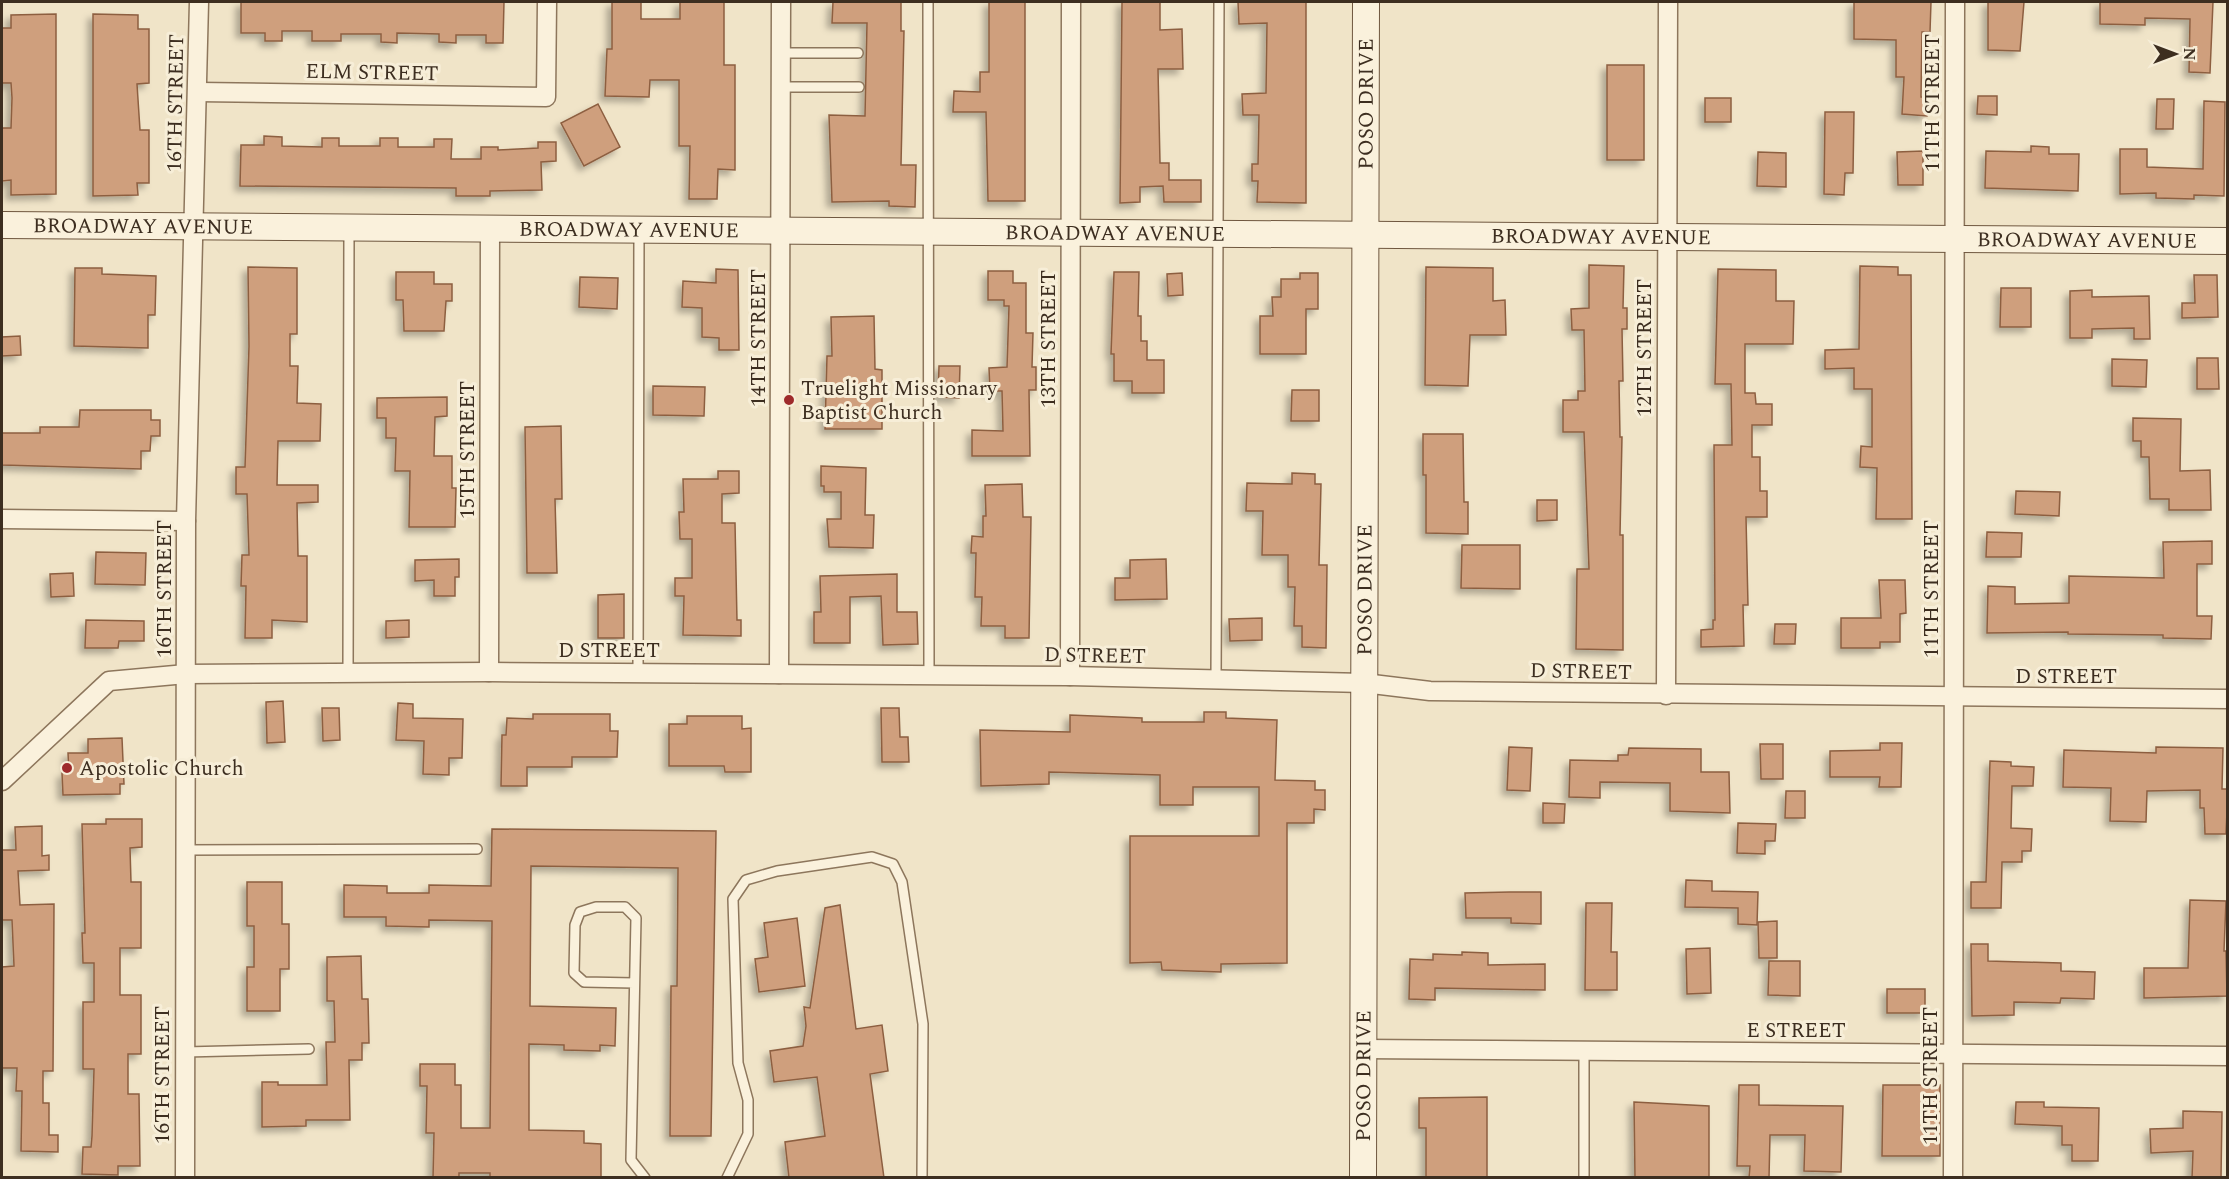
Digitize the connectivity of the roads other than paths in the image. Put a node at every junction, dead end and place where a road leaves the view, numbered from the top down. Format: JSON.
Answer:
{"nodes":[{"id":1,"x":199,"y":2,"type":"edge"},
{"id":2,"x":547,"y":2,"type":"edge"},
{"id":3,"x":781,"y":2,"type":"edge"},
{"id":4,"x":928,"y":2,"type":"edge"},
{"id":5,"x":1071,"y":2,"type":"edge"},
{"id":6,"x":1219,"y":2,"type":"edge"},
{"id":7,"x":1366,"y":2,"type":"edge"},
{"id":8,"x":1668,"y":2,"type":"edge"},
{"id":9,"x":1955,"y":2,"type":"edge"},
{"id":10,"x":781,"y":52,"type":"junction"},
{"id":11,"x":858,"y":53,"type":"dead end"},
{"id":12,"x":781,"y":87,"type":"junction"},
{"id":13,"x":859,"y":87,"type":"dead end"},
{"id":14,"x":198,"y":92,"type":"junction"},
{"id":15,"x":2,"y":225,"type":"edge"},
{"id":16,"x":196,"y":226,"type":"junction"},
{"id":17,"x":349,"y":227,"type":"junction"},
{"id":18,"x":490,"y":228,"type":"junction"},
{"id":19,"x":639,"y":230,"type":"junction"},
{"id":20,"x":780,"y":231,"type":"junction"},
{"id":21,"x":928,"y":232,"type":"junction"},
{"id":22,"x":1071,"y":233,"type":"junction"},
{"id":23,"x":1218,"y":234,"type":"junction"},
{"id":24,"x":1365,"y":235,"type":"junction"},
{"id":25,"x":1667,"y":237,"type":"junction"},
{"id":26,"x":1954,"y":239,"type":"junction"},
{"id":27,"x":2228,"y":241,"type":"edge"},
{"id":28,"x":2,"y":519,"type":"edge"},
{"id":29,"x":186,"y":520,"type":"junction"},
{"id":30,"x":489,"y":672,"type":"junction"},
{"id":31,"x":348,"y":673,"type":"junction"},
{"id":32,"x":638,"y":673,"type":"junction"},
{"id":33,"x":186,"y":674,"type":"junction"},
{"id":34,"x":779,"y":674,"type":"junction"},
{"id":35,"x":929,"y":675,"type":"junction"},
{"id":36,"x":1070,"y":676,"type":"junction"},
{"id":37,"x":1216,"y":680,"type":"junction"},
{"id":38,"x":1364,"y":683,"type":"junction"},
{"id":39,"x":1666,"y":695,"type":"junction"},
{"id":40,"x":1954,"y":697,"type":"junction"},
{"id":41,"x":2228,"y":699,"type":"edge"},
{"id":42,"x":2,"y":781,"type":"edge"},
{"id":43,"x":477,"y":849,"type":"dead end"},
{"id":44,"x":185,"y":850,"type":"junction"},
{"id":45,"x":634,"y":983,"type":"junction"},
{"id":46,"x":309,"y":1049,"type":"dead end"},
{"id":47,"x":1363,"y":1049,"type":"junction"},
{"id":48,"x":1584,"y":1051,"type":"junction"},
{"id":49,"x":185,"y":1052,"type":"junction"},
{"id":50,"x":1953,"y":1054,"type":"junction"},
{"id":51,"x":2228,"y":1056,"type":"edge"},
{"id":52,"x":185,"y":1178,"type":"edge"},
{"id":53,"x":645,"y":1178,"type":"edge"},
{"id":54,"x":727,"y":1178,"type":"edge"},
{"id":55,"x":922,"y":1178,"type":"edge"},
{"id":56,"x":1363,"y":1178,"type":"edge"},
{"id":57,"x":1584,"y":1178,"type":"edge"},
{"id":58,"x":1953,"y":1178,"type":"edge"}],
"edges":[{"from":1,"to":14,"type":"street","name":"16TH STREET"},
{"from":2,"to":14,"type":"street","name":"ELM STREET"},
{"from":3,"to":10,"type":"street","name":"14TH STREET"},
{"from":4,"to":21,"type":"lane"},
{"from":5,"to":22,"type":"street","name":"13TH STREET"},
{"from":6,"to":23,"type":"lane"},
{"from":7,"to":24,"type":"street","name":"POSO DRIVE"},
{"from":8,"to":25,"type":"street","name":"12TH STREET"},
{"from":9,"to":26,"type":"street","name":"11TH STREET"},
{"from":10,"to":11,"type":"lane"},
{"from":10,"to":12,"type":"street","name":"14TH STREET"},
{"from":12,"to":13,"type":"lane"},
{"from":12,"to":20,"type":"street","name":"14TH STREET"},
{"from":14,"to":16,"type":"street","name":"16TH STREET"},
{"from":15,"to":16,"type":"street","name":"BROADWAY AVENUE"},
{"from":16,"to":17,"type":"street","name":"BROADWAY AVENUE"},
{"from":16,"to":29,"type":"street","name":"16TH STREET"},
{"from":17,"to":18,"type":"street","name":"BROADWAY AVENUE"},
{"from":17,"to":31,"type":"lane"},
{"from":18,"to":19,"type":"street","name":"BROADWAY AVENUE"},
{"from":18,"to":30,"type":"street","name":"15TH STREET"},
{"from":19,"to":20,"type":"street","name":"BROADWAY AVENUE"},
{"from":19,"to":32,"type":"lane"},
{"from":20,"to":21,"type":"street","name":"BROADWAY AVENUE"},
{"from":20,"to":34,"type":"street","name":"14TH STREET"},
{"from":21,"to":22,"type":"street","name":"BROADWAY AVENUE"},
{"from":21,"to":35,"type":"lane"},
{"from":22,"to":23,"type":"street","name":"BROADWAY AVENUE"},
{"from":22,"to":36,"type":"street","name":"13TH STREET"},
{"from":23,"to":24,"type":"street","name":"BROADWAY AVENUE"},
{"from":23,"to":37,"type":"lane"},
{"from":24,"to":25,"type":"street","name":"BROADWAY AVENUE"},
{"from":24,"to":38,"type":"street","name":"POSO DRIVE"},
{"from":25,"to":26,"type":"street","name":"BROADWAY AVENUE"},
{"from":25,"to":39,"type":"street","name":"12TH STREET"},
{"from":26,"to":27,"type":"street","name":"BROADWAY AVENUE"},
{"from":26,"to":40,"type":"street","name":"11TH STREET"},
{"from":28,"to":29,"type":"street"},
{"from":29,"to":33,"type":"street","name":"16TH STREET"},
{"from":30,"to":31,"type":"street","name":"D STREET"},
{"from":30,"to":32,"type":"street","name":"D STREET"},
{"from":31,"to":33,"type":"street","name":"D STREET"},
{"from":32,"to":34,"type":"street","name":"D STREET"},
{"from":33,"to":42,"type":"street","name":"D STREET"},
{"from":33,"to":44,"type":"street","name":"16TH STREET"},
{"from":34,"to":35,"type":"street","name":"D STREET"},
{"from":35,"to":36,"type":"street","name":"D STREET"},
{"from":36,"to":37,"type":"street","name":"D STREET"},
{"from":37,"to":38,"type":"street","name":"D STREET"},
{"from":38,"to":39,"type":"street","name":"D STREET"},
{"from":38,"to":47,"type":"street","name":"POSO DRIVE"},
{"from":39,"to":40,"type":"street","name":"D STREET"},
{"from":40,"to":41,"type":"street","name":"D STREET"},
{"from":40,"to":50,"type":"street","name":"11TH STREET"},
{"from":43,"to":44,"type":"lane"},
{"from":44,"to":49,"type":"street","name":"16TH STREET"},
{"from":45,"to":45,"type":"lane"},
{"from":45,"to":53,"type":"lane"},
{"from":46,"to":49,"type":"lane"},
{"from":47,"to":48,"type":"street","name":"E STREET"},
{"from":47,"to":56,"type":"street","name":"POSO DRIVE"},
{"from":48,"to":50,"type":"street","name":"E STREET"},
{"from":48,"to":57,"type":"lane"},
{"from":49,"to":52,"type":"street","name":"16TH STREET"},
{"from":50,"to":51,"type":"street","name":"E STREET"},
{"from":50,"to":58,"type":"street","name":"11TH STREET"},
{"from":54,"to":55,"type":"lane"}]}
